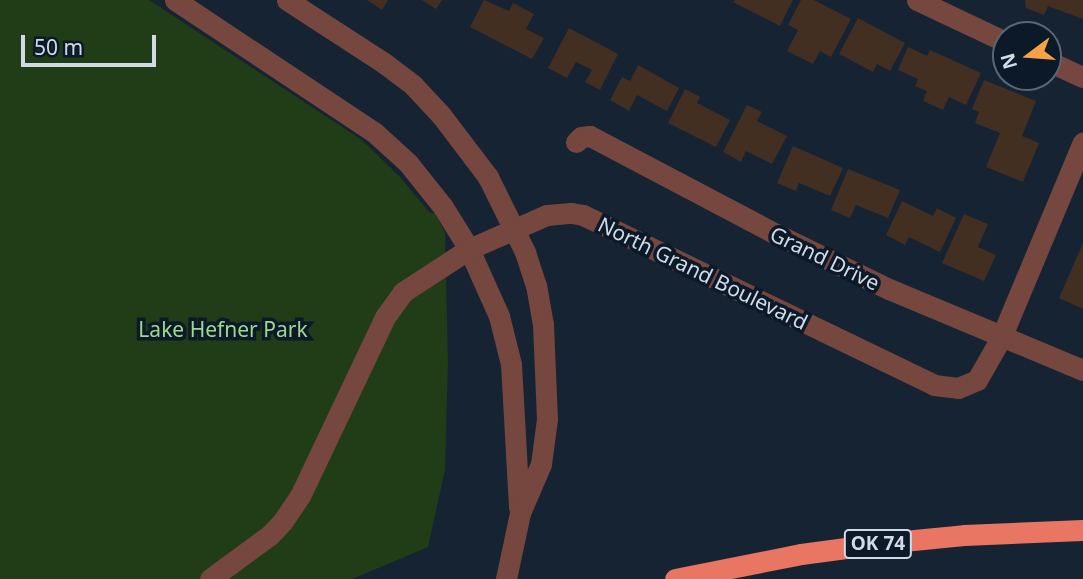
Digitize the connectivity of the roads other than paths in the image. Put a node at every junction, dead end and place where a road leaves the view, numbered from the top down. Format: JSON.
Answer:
{"nodes":[{"id":1,"x":175,"y":0,"type":"edge"},
{"id":2,"x":288,"y":0,"type":"edge"},
{"id":3,"x":916,"y":0,"type":"edge"},
{"id":4,"x":992,"y":35,"type":"edge"},
{"id":5,"x":1062,"y":67,"type":"edge"},
{"id":6,"x":1083,"y":77,"type":"edge"},
{"id":7,"x":576,"y":142,"type":"dead end"},
{"id":8,"x":1083,"y":142,"type":"edge"},
{"id":9,"x":513,"y":227,"type":"junction"},
{"id":10,"x":469,"y":249,"type":"junction"},
{"id":11,"x":1001,"y":338,"type":"junction"},
{"id":12,"x":1083,"y":370,"type":"edge"},
{"id":13,"x":517,"y":524,"type":"junction"},
{"id":14,"x":1083,"y":530,"type":"edge"},
{"id":15,"x":210,"y":579,"type":"edge"},
{"id":16,"x":506,"y":579,"type":"edge"},
{"id":17,"x":675,"y":579,"type":"edge"}],
"edges":[{"from":1,"to":10,"type":"street"},
{"from":2,"to":9,"type":"street"},
{"from":3,"to":4,"type":"street"},
{"from":5,"to":6,"type":"street"},
{"from":7,"to":11,"type":"street","name":"Grand Drive"},
{"from":8,"to":11,"type":"street","name":"North Grand Boulevard"},
{"from":9,"to":10,"type":"street","name":"North Grand Boulevard"},
{"from":9,"to":11,"type":"street","name":"North Grand Boulevard"},
{"from":9,"to":13,"type":"street"},
{"from":10,"to":13,"type":"street"},
{"from":10,"to":15,"type":"street","name":"North Grand Boulevard"},
{"from":11,"to":12,"type":"street","name":"Grand Drive"},
{"from":13,"to":16,"type":"street"},
{"from":14,"to":17,"type":"highway","number":"OK 74"}]}
